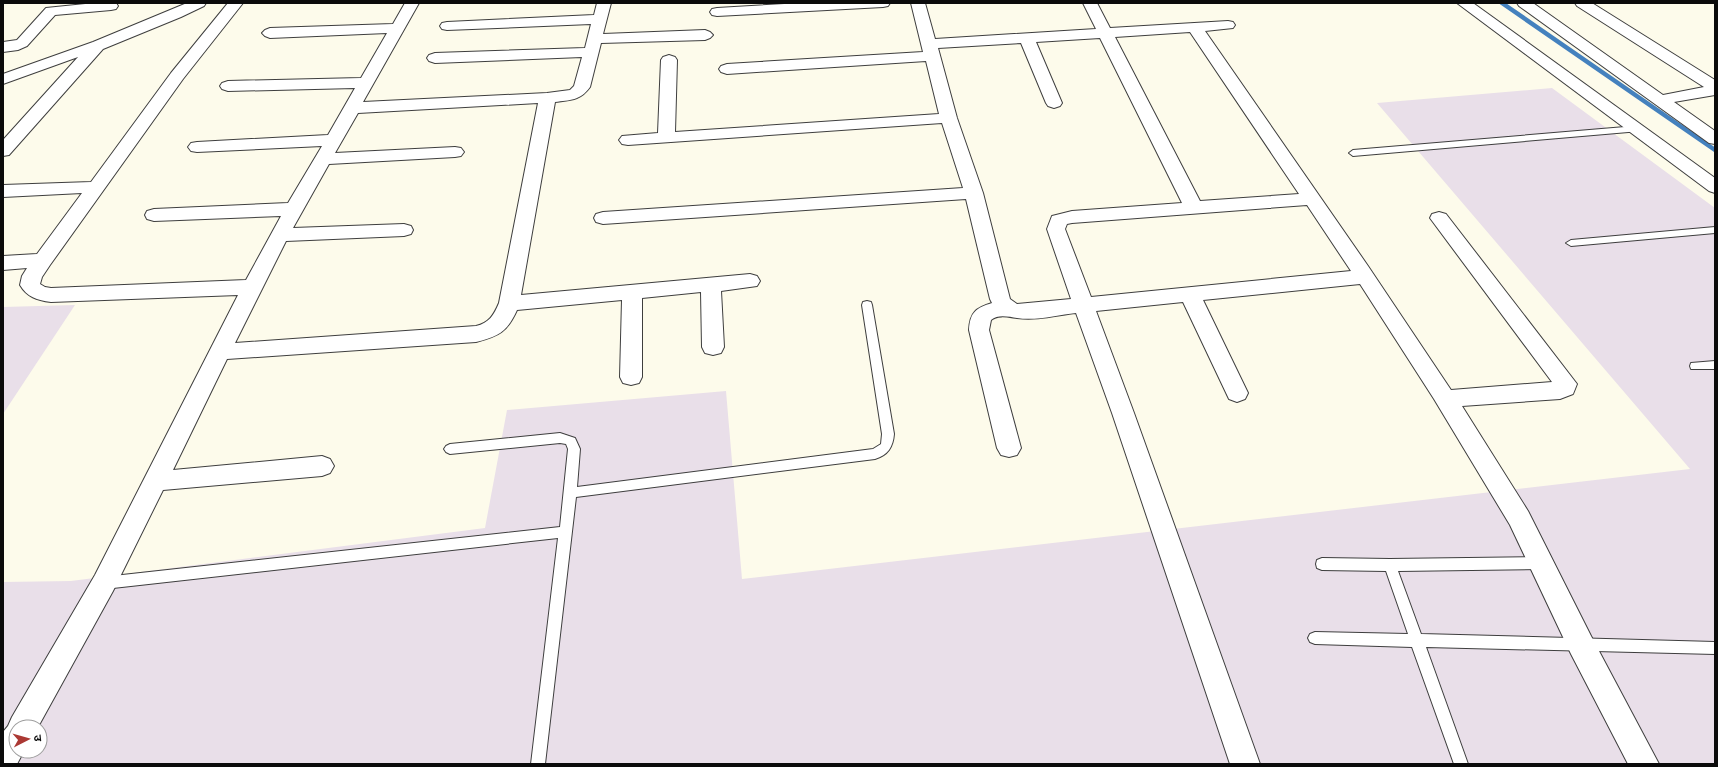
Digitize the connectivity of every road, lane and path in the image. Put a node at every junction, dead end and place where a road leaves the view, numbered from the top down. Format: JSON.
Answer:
{"nodes":[{"id":1,"x":199,"y":3,"type":"edge"},
{"id":2,"x":236,"y":3,"type":"edge"},
{"id":3,"x":412,"y":3,"type":"edge"},
{"id":4,"x":604,"y":3,"type":"edge"},
{"id":5,"x":883,"y":3,"type":"edge"},
{"id":6,"x":918,"y":3,"type":"edge"},
{"id":7,"x":1090,"y":3,"type":"edge"},
{"id":8,"x":1464,"y":3,"type":"edge"},
{"id":9,"x":1524,"y":3,"type":"edge"},
{"id":10,"x":1582,"y":3,"type":"edge"},
{"id":11,"x":113,"y":4,"type":"edge"},
{"id":12,"x":717,"y":12,"type":"dead end"},
{"id":13,"x":102,"y":18,"type":"dead end"},
{"id":14,"x":599,"y":19,"type":"junction"},
{"id":15,"x":1228,"y":25,"type":"dead end"},
{"id":16,"x":447,"y":26,"type":"dead end"},
{"id":17,"x":397,"y":28,"type":"junction"},
{"id":18,"x":1196,"y":28,"type":"junction"},
{"id":19,"x":270,"y":33,"type":"dead end"},
{"id":20,"x":1105,"y":33,"type":"junction"},
{"id":21,"x":705,"y":35,"type":"dead end"},
{"id":22,"x":1027,"y":38,"type":"junction"},
{"id":23,"x":98,"y":45,"type":"junction"},
{"id":24,"x":594,"y":46,"type":"junction"},
{"id":25,"x":3,"y":47,"type":"edge"},
{"id":26,"x":930,"y":50,"type":"junction"},
{"id":27,"x":435,"y":58,"type":"dead end"},
{"id":28,"x":669,"y":60,"type":"dead end"},
{"id":29,"x":727,"y":69,"type":"dead end"},
{"id":30,"x":3,"y":79,"type":"edge"},
{"id":31,"x":366,"y":83,"type":"junction"},
{"id":32,"x":228,"y":86,"type":"dead end"},
{"id":33,"x":1715,"y":88,"type":"edge"},
{"id":34,"x":547,"y":98,"type":"junction"},
{"id":35,"x":1660,"y":100,"type":"junction"},
{"id":36,"x":1054,"y":103,"type":"dead end"},
{"id":37,"x":351,"y":108,"type":"junction"},
{"id":38,"x":949,"y":118,"type":"junction"},
{"id":39,"x":1637,"y":129,"type":"junction"},
{"id":40,"x":666,"y":138,"type":"junction"},
{"id":41,"x":332,"y":140,"type":"junction"},
{"id":42,"x":628,"y":140,"type":"dead end"},
{"id":43,"x":1715,"y":140,"type":"edge"},
{"id":44,"x":197,"y":147,"type":"dead end"},
{"id":45,"x":3,"y":151,"type":"edge"},
{"id":46,"x":455,"y":152,"type":"dead end"},
{"id":47,"x":1353,"y":153,"type":"dead end"},
{"id":48,"x":322,"y":159,"type":"junction"},
{"id":49,"x":96,"y":187,"type":"junction"},
{"id":50,"x":1715,"y":187,"type":"edge"},
{"id":51,"x":3,"y":191,"type":"edge"},
{"id":52,"x":974,"y":193,"type":"junction"},
{"id":53,"x":1311,"y":199,"type":"junction"},
{"id":54,"x":1194,"y":208,"type":"junction"},
{"id":55,"x":294,"y":209,"type":"junction"},
{"id":56,"x":154,"y":215,"type":"dead end"},
{"id":57,"x":603,"y":218,"type":"dead end"},
{"id":58,"x":1439,"y":218,"type":"dead end"},
{"id":59,"x":404,"y":230,"type":"dead end"},
{"id":60,"x":1715,"y":230,"type":"edge"},
{"id":61,"x":279,"y":236,"type":"junction"},
{"id":62,"x":1571,"y":243,"type":"dead end"},
{"id":63,"x":43,"y":260,"type":"junction"},
{"id":64,"x":3,"y":263,"type":"edge"},
{"id":65,"x":1364,"y":277,"type":"junction"},
{"id":66,"x":750,"y":281,"type":"dead end"},
{"id":67,"x":711,"y":285,"type":"junction"},
{"id":68,"x":252,"y":287,"type":"junction"},
{"id":69,"x":632,"y":292,"type":"junction"},
{"id":70,"x":1190,"y":295,"type":"junction"},
{"id":71,"x":508,"y":303,"type":"junction"},
{"id":72,"x":867,"y":305,"type":"dead end"},
{"id":73,"x":1083,"y":306,"type":"junction"},
{"id":74,"x":1010,"y":309,"type":"junction"},
{"id":75,"x":713,"y":346,"type":"dead end"},
{"id":76,"x":220,"y":352,"type":"junction"},
{"id":77,"x":1715,"y":365,"type":"edge"},
{"id":78,"x":1695,"y":366,"type":"dead end"},
{"id":79,"x":631,"y":377,"type":"dead end"},
{"id":80,"x":1237,"y":393,"type":"dead end"},
{"id":81,"x":1446,"y":399,"type":"junction"},
{"id":82,"x":1009,"y":448,"type":"dead end"},
{"id":83,"x":450,"y":449,"type":"dead end"},
{"id":84,"x":322,"y":466,"type":"dead end"},
{"id":85,"x":156,"y":481,"type":"junction"},
{"id":86,"x":570,"y":493,"type":"junction"},
{"id":87,"x":565,"y":532,"type":"junction"},
{"id":88,"x":1541,"y":563,"type":"junction"},
{"id":89,"x":1322,"y":564,"type":"dead end"},
{"id":90,"x":1390,"y":565,"type":"junction"},
{"id":91,"x":104,"y":583,"type":"junction"},
{"id":92,"x":1315,"y":638,"type":"dead end"},
{"id":93,"x":1417,"y":641,"type":"junction"},
{"id":94,"x":1581,"y":645,"type":"junction"},
{"id":95,"x":1715,"y":648,"type":"edge"},
{"id":96,"x":27,"y":719,"type":"edge"},
{"id":97,"x":8,"y":751,"type":"edge"},
{"id":98,"x":3,"y":760,"type":"edge"},
{"id":99,"x":538,"y":764,"type":"edge"},
{"id":100,"x":1246,"y":764,"type":"edge"},
{"id":101,"x":1461,"y":764,"type":"edge"},
{"id":102,"x":1644,"y":764,"type":"edge"}],
"edges":[{"from":1,"to":23,"type":"street"},
{"from":2,"to":49,"type":"street"},
{"from":3,"to":17,"type":"street"},
{"from":4,"to":14,"type":"street"},
{"from":5,"to":12,"type":"street"},
{"from":6,"to":26,"type":"street"},
{"from":7,"to":20,"type":"street"},
{"from":8,"to":39,"type":"street"},
{"from":9,"to":35,"type":"street"},
{"from":10,"to":33,"type":"street"},
{"from":11,"to":13,"type":"street"},
{"from":11,"to":25,"type":"street"},
{"from":14,"to":16,"type":"street"},
{"from":14,"to":24,"type":"street"},
{"from":15,"to":18,"type":"street"},
{"from":17,"to":19,"type":"street"},
{"from":17,"to":31,"type":"street"},
{"from":18,"to":20,"type":"street"},
{"from":18,"to":53,"type":"street"},
{"from":20,"to":22,"type":"street"},
{"from":20,"to":54,"type":"street"},
{"from":21,"to":24,"type":"street"},
{"from":22,"to":26,"type":"street"},
{"from":22,"to":36,"type":"street"},
{"from":23,"to":30,"type":"street"},
{"from":23,"to":45,"type":"street"},
{"from":24,"to":27,"type":"street"},
{"from":24,"to":34,"type":"street"},
{"from":26,"to":29,"type":"street"},
{"from":26,"to":38,"type":"street"},
{"from":28,"to":40,"type":"street"},
{"from":31,"to":32,"type":"street"},
{"from":31,"to":37,"type":"street"},
{"from":33,"to":35,"type":"street"},
{"from":34,"to":37,"type":"street"},
{"from":34,"to":71,"type":"street"},
{"from":35,"to":43,"type":"street"},
{"from":37,"to":41,"type":"street"},
{"from":38,"to":40,"type":"street"},
{"from":38,"to":52,"type":"street"},
{"from":39,"to":47,"type":"lane"},
{"from":39,"to":50,"type":"street"},
{"from":40,"to":42,"type":"street"},
{"from":41,"to":44,"type":"street"},
{"from":41,"to":48,"type":"street"},
{"from":46,"to":48,"type":"street"},
{"from":48,"to":55,"type":"street"},
{"from":49,"to":51,"type":"street"},
{"from":49,"to":63,"type":"street"},
{"from":52,"to":57,"type":"street"},
{"from":52,"to":74,"type":"street"},
{"from":53,"to":54,"type":"street"},
{"from":53,"to":65,"type":"street"},
{"from":54,"to":73,"type":"street"},
{"from":55,"to":56,"type":"street"},
{"from":55,"to":61,"type":"street"},
{"from":58,"to":81,"type":"street"},
{"from":59,"to":61,"type":"street"},
{"from":60,"to":62,"type":"lane"},
{"from":61,"to":68,"type":"street"},
{"from":63,"to":64,"type":"street"},
{"from":63,"to":68,"type":"street"},
{"from":65,"to":70,"type":"street"},
{"from":65,"to":81,"type":"street"},
{"from":66,"to":67,"type":"street"},
{"from":67,"to":69,"type":"street"},
{"from":67,"to":75,"type":"street"},
{"from":68,"to":76,"type":"street"},
{"from":69,"to":71,"type":"street"},
{"from":69,"to":79,"type":"street"},
{"from":70,"to":73,"type":"street"},
{"from":70,"to":80,"type":"street"},
{"from":71,"to":76,"type":"street"},
{"from":72,"to":86,"type":"lane"},
{"from":73,"to":74,"type":"street"},
{"from":73,"to":100,"type":"street"},
{"from":74,"to":82,"type":"street"},
{"from":76,"to":85,"type":"street"},
{"from":77,"to":78,"type":"lane"},
{"from":81,"to":88,"type":"street"},
{"from":83,"to":86,"type":"lane"},
{"from":84,"to":85,"type":"street"},
{"from":85,"to":91,"type":"street"},
{"from":86,"to":87,"type":"lane"},
{"from":87,"to":91,"type":"lane"},
{"from":87,"to":99,"type":"lane"},
{"from":88,"to":90,"type":"lane"},
{"from":88,"to":94,"type":"street"},
{"from":89,"to":90,"type":"lane"},
{"from":90,"to":93,"type":"lane"},
{"from":91,"to":96,"type":"street"},
{"from":92,"to":93,"type":"lane"},
{"from":93,"to":94,"type":"lane"},
{"from":93,"to":101,"type":"lane"},
{"from":94,"to":95,"type":"lane"},
{"from":94,"to":102,"type":"street"},
{"from":97,"to":98,"type":"street"}]}
